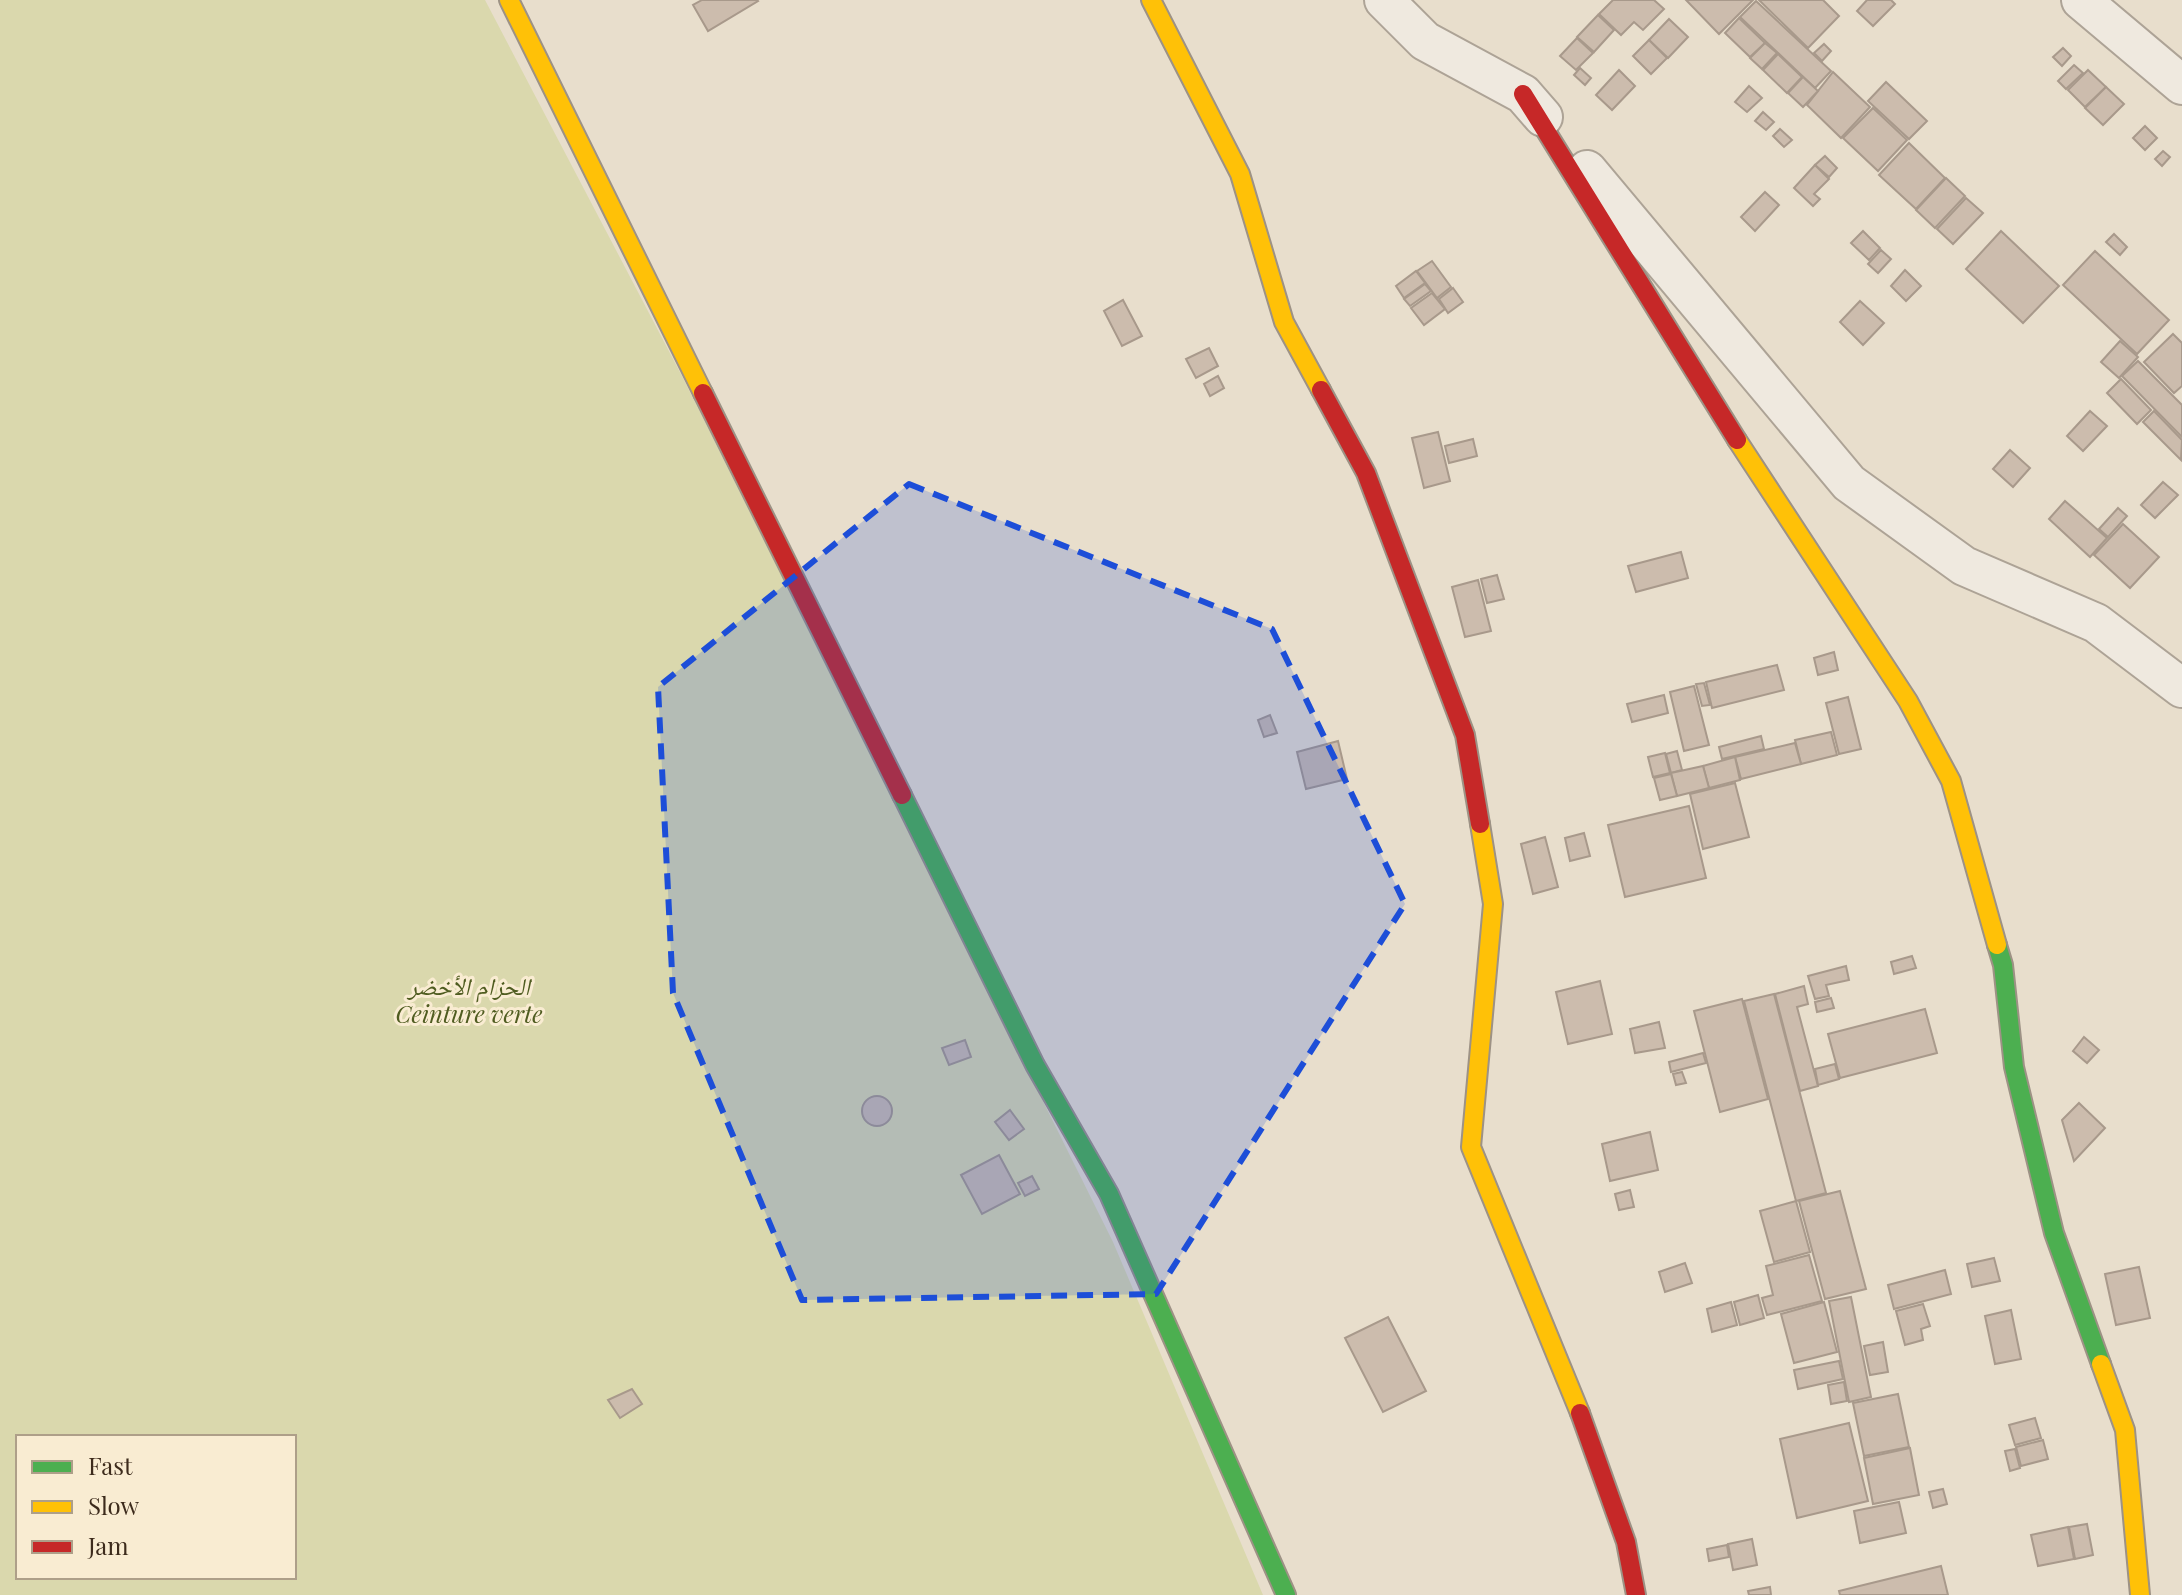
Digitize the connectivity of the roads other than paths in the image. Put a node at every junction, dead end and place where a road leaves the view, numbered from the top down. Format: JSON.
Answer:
{"nodes":[{"id":1,"x":509,"y":0,"type":"edge"},
{"id":2,"x":1151,"y":0,"type":"edge"},
{"id":3,"x":1384,"y":0,"type":"edge"},
{"id":4,"x":2081,"y":0,"type":"edge"},
{"id":5,"x":2182,"y":85,"type":"edge"},
{"id":6,"x":1523,"y":94,"type":"junction"},
{"id":7,"x":2181,"y":683,"type":"edge"},
{"id":8,"x":1286,"y":1595,"type":"edge"},
{"id":9,"x":1636,"y":1595,"type":"edge"},
{"id":10,"x":2140,"y":1595,"type":"edge"}],
"edges":[{"from":1,"to":8,"type":"street"},
{"from":2,"to":9,"type":"street"},
{"from":3,"to":6,"type":"street"},
{"from":4,"to":5,"type":"street"},
{"from":6,"to":7,"type":"street"},
{"from":6,"to":10,"type":"street"}]}
